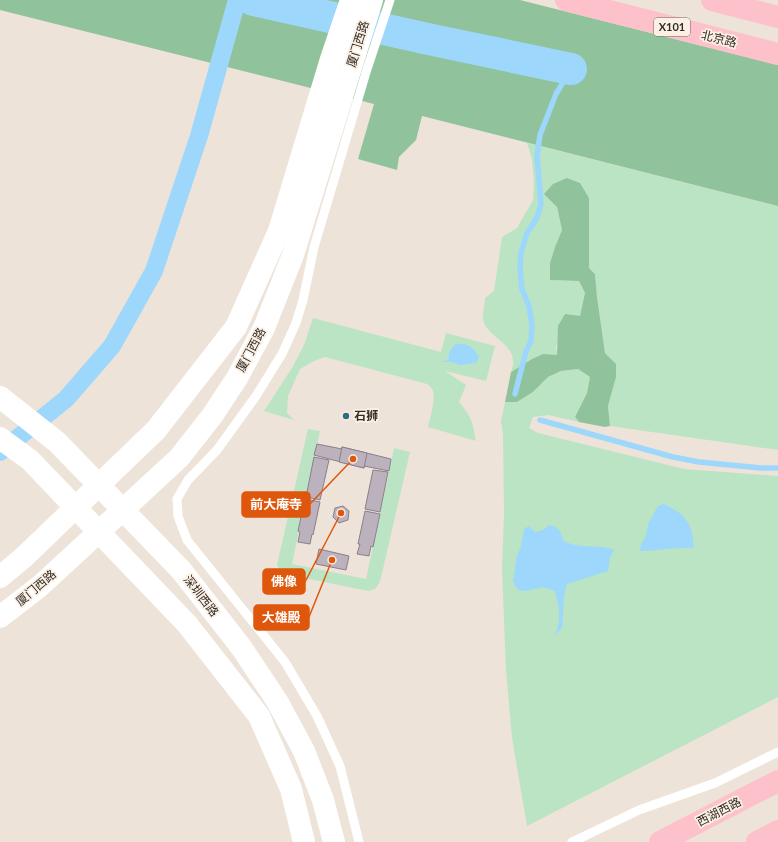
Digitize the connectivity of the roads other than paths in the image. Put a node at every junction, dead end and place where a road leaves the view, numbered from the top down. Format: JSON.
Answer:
{"nodes":[{"id":1,"x":566,"y":0,"type":"edge"},
{"id":2,"x":712,"y":0,"type":"edge"},
{"id":3,"x":374,"y":3,"type":"edge"},
{"id":4,"x":778,"y":17,"type":"edge"},
{"id":5,"x":778,"y":54,"type":"edge"},
{"id":6,"x":350,"y":64,"type":"junction"},
{"id":7,"x":2,"y":399,"type":"edge"},
{"id":8,"x":0,"y":438,"type":"edge"},
{"id":9,"x":99,"y":485,"type":"junction"},
{"id":10,"x":76,"y":507,"type":"junction"},
{"id":11,"x":123,"y":510,"type":"junction"},
{"id":12,"x":99,"y":532,"type":"junction"},
{"id":13,"x":0,"y":577,"type":"edge"},
{"id":14,"x":0,"y":617,"type":"edge"},
{"id":15,"x":778,"y":752,"type":"edge"},
{"id":16,"x":778,"y":781,"type":"edge"},
{"id":17,"x":778,"y":831,"type":"edge"},
{"id":18,"x":304,"y":842,"type":"edge"},
{"id":19,"x":334,"y":842,"type":"edge"},
{"id":20,"x":359,"y":842,"type":"edge"},
{"id":21,"x":572,"y":842,"type":"edge"},
{"id":22,"x":660,"y":842,"type":"edge"},
{"id":23,"x":757,"y":842,"type":"edge"}],
"edges":[{"from":1,"to":5,"type":"main road","name":"北京路","number":"X101"},
{"from":2,"to":4,"type":"main road"},
{"from":3,"to":6,"type":"street","name":"厦门西路"},
{"from":3,"to":6,"type":"lane"},
{"from":6,"to":9,"type":"street","name":"厦门西路"},
{"from":6,"to":11,"type":"street","name":"厦门西路"},
{"from":6,"to":20,"type":"lane"},
{"from":7,"to":9,"type":"street","name":"深圳西路"},
{"from":8,"to":10,"type":"street"},
{"from":9,"to":10,"type":"street","name":"厦门西路"},
{"from":9,"to":11,"type":"street","name":"深圳西路"},
{"from":10,"to":12,"type":"street"},
{"from":10,"to":13,"type":"street","name":"厦门西路"},
{"from":11,"to":12,"type":"street","name":"厦门西路"},
{"from":11,"to":19,"type":"street","name":"深圳西路"},
{"from":12,"to":14,"type":"street","name":"厦门西路"},
{"from":12,"to":18,"type":"street"},
{"from":15,"to":21,"type":"lane"},
{"from":16,"to":22,"type":"main road","name":"西湖西路"},
{"from":17,"to":23,"type":"main road"}]}
